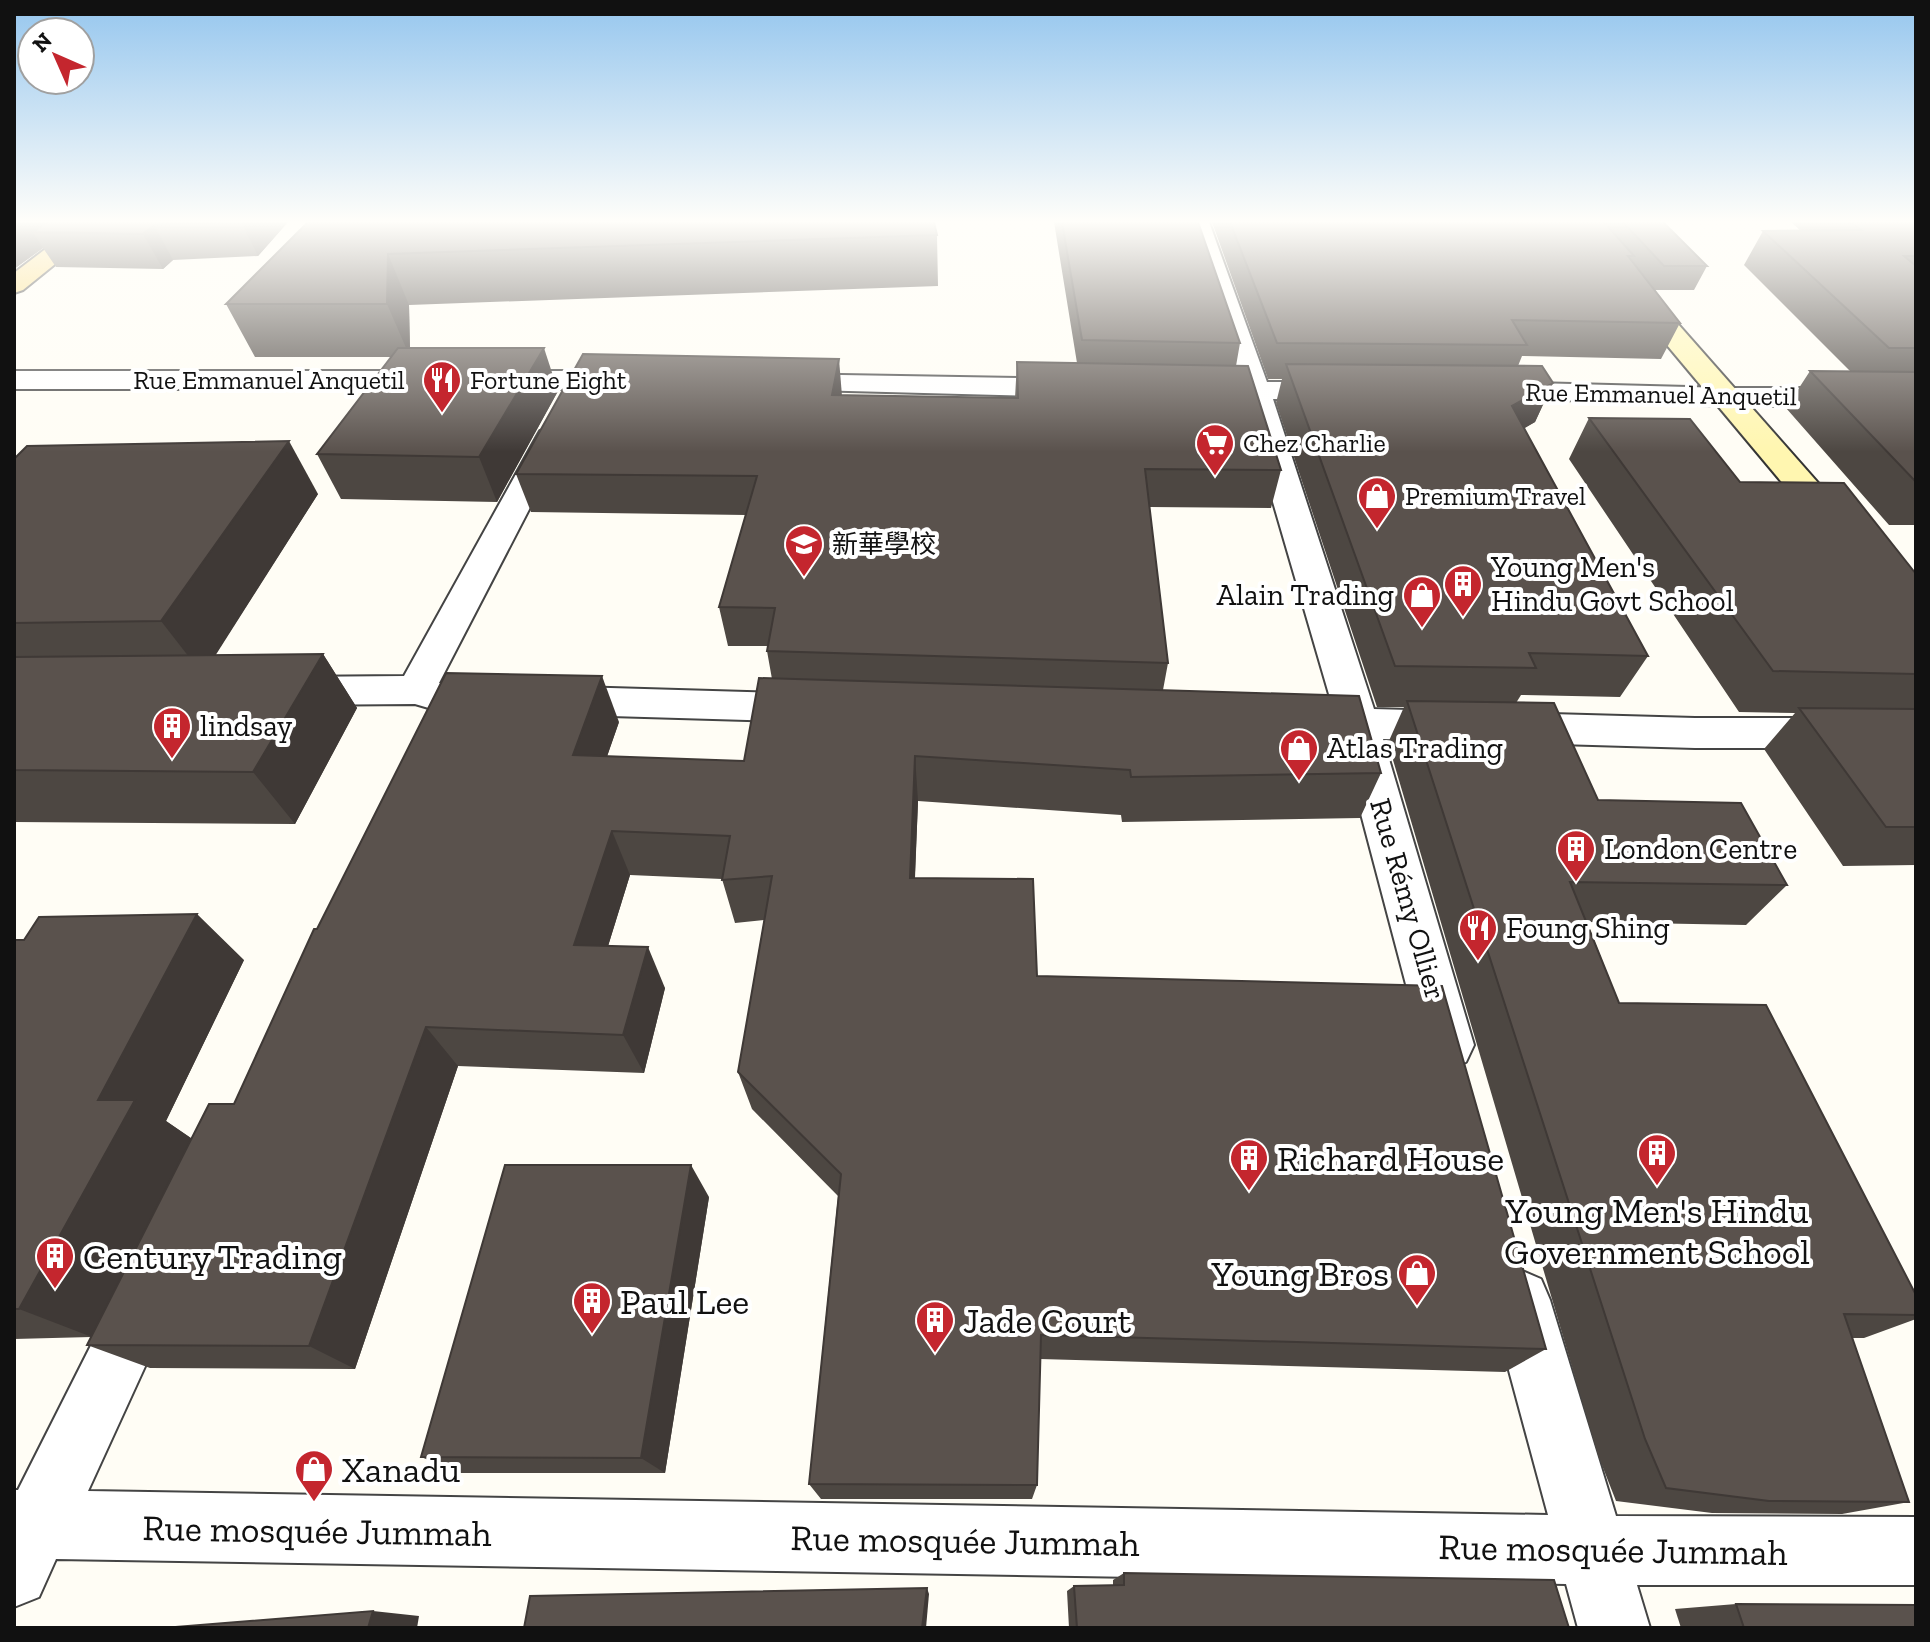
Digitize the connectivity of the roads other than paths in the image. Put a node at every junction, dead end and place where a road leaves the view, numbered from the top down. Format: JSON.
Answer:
{"nodes":[{"id":1,"x":1223,"y":299,"type":"edge"},
{"id":2,"x":1642,"y":299,"type":"edge"},
{"id":3,"x":582,"y":379,"type":"junction"},
{"id":4,"x":14,"y":380,"type":"edge"},
{"id":5,"x":662,"y":381,"type":"edge"},
{"id":6,"x":758,"y":382,"type":"edge"},
{"id":7,"x":1094,"y":388,"type":"edge"},
{"id":8,"x":1174,"y":390,"type":"edge"},
{"id":9,"x":1254,"y":391,"type":"junction"},
{"id":10,"x":1363,"y":391,"type":"edge"},
{"id":11,"x":1456,"y":391,"type":"edge"},
{"id":12,"x":1727,"y":397,"type":"junction"},
{"id":13,"x":1916,"y":397,"type":"edge"},
{"id":14,"x":1916,"y":618,"type":"edge"},
{"id":15,"x":246,"y":691,"type":"edge"},
{"id":16,"x":424,"y":709,"type":"junction"},
{"id":17,"x":852,"y":709,"type":"edge"},
{"id":18,"x":1264,"y":721,"type":"edge"},
{"id":19,"x":1359,"y":724,"type":"junction"},
{"id":20,"x":1916,"y":733,"type":"edge"},
{"id":21,"x":1461,"y":1091,"type":"edge"},
{"id":22,"x":168,"y":1254,"type":"edge"},
{"id":23,"x":1508,"y":1259,"type":"edge"},
{"id":24,"x":21,"y":1541,"type":"edge"},
{"id":25,"x":1589,"y":1550,"type":"junction"},
{"id":26,"x":1916,"y":1551,"type":"edge"},
{"id":27,"x":1614,"y":1628,"type":"edge"}],
"edges":[{"from":1,"to":9,"type":"street","name":"Rue Rémy Ollier"},
{"from":2,"to":12,"type":"main road"},
{"from":3,"to":4,"type":"street","name":"Rue Emmanuel Anquetil"},
{"from":3,"to":5,"type":"street","name":"Rue Emmanuel Anquetil"},
{"from":3,"to":16,"type":"street"},
{"from":6,"to":7,"type":"street"},
{"from":8,"to":9,"type":"street"},
{"from":9,"to":10,"type":"street"},
{"from":9,"to":19,"type":"street","name":"Rue Rémy Ollier"},
{"from":11,"to":12,"type":"street","name":"Rue Emmanuel Anquetil"},
{"from":12,"to":13,"type":"street","name":"Rue Emmanuel Anquetil"},
{"from":12,"to":14,"type":"main road"},
{"from":15,"to":16,"type":"street"},
{"from":16,"to":17,"type":"street"},
{"from":18,"to":19,"type":"street"},
{"from":19,"to":20,"type":"street"},
{"from":19,"to":21,"type":"street","name":"Rue Rémy Ollier"},
{"from":22,"to":24,"type":"street"},
{"from":23,"to":25,"type":"street"},
{"from":24,"to":25,"type":"street","name":"Rue mosquée Jummah"},
{"from":25,"to":26,"type":"street","name":"Rue mosquée Jummah"},
{"from":25,"to":27,"type":"street"}]}
